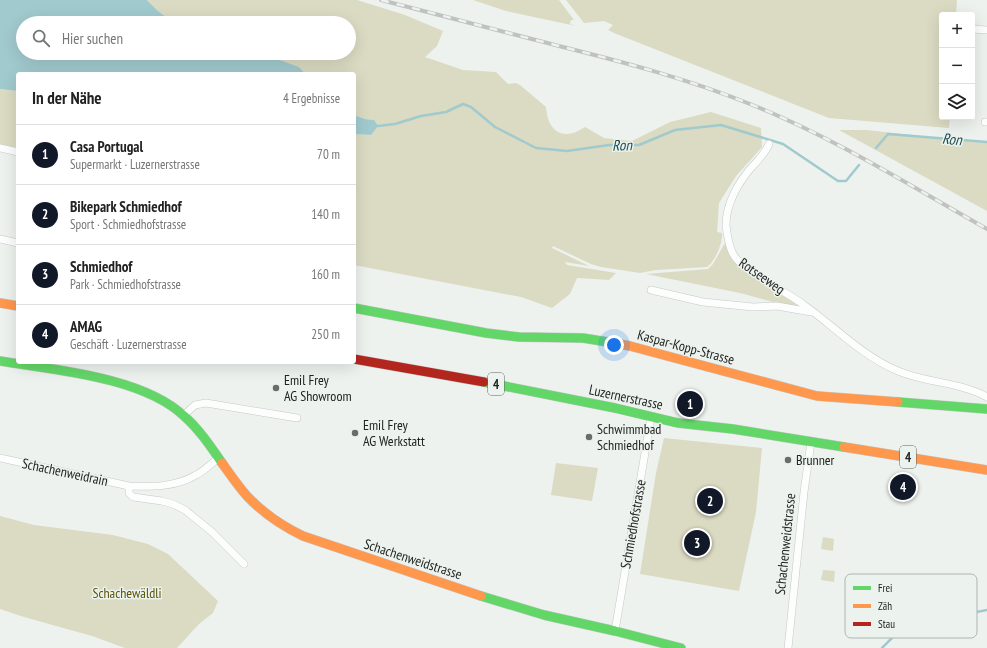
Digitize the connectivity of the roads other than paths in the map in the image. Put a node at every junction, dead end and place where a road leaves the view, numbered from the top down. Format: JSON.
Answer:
{"nodes":[{"id":1,"x":975,"y":29,"type":"edge"},
{"id":2,"x":987,"y":30,"type":"edge"},
{"id":3,"x":769,"y":144,"type":"dead end"},
{"id":4,"x":0,"y":148,"type":"edge"},
{"id":5,"x":16,"y":152,"type":"edge"},
{"id":6,"x":0,"y":239,"type":"edge"},
{"id":7,"x":16,"y":243,"type":"edge"},
{"id":8,"x":651,"y":290,"type":"dead end"},
{"id":9,"x":0,"y":303,"type":"edge"},
{"id":10,"x":16,"y":306,"type":"edge"},
{"id":11,"x":356,"y":308,"type":"edge"},
{"id":12,"x":815,"y":313,"type":"junction"},
{"id":13,"x":356,"y":359,"type":"edge"},
{"id":14,"x":0,"y":361,"type":"edge"},
{"id":15,"x":16,"y":364,"type":"edge"},
{"id":16,"x":18,"y":364,"type":"edge"},
{"id":17,"x":987,"y":397,"type":"edge"},
{"id":18,"x":987,"y":409,"type":"edge"},
{"id":19,"x":184,"y":415,"type":"junction"},
{"id":20,"x":651,"y":417,"type":"junction"},
{"id":21,"x":297,"y":418,"type":"dead end"},
{"id":22,"x":811,"y":442,"type":"junction"},
{"id":23,"x":0,"y":458,"type":"edge"},
{"id":24,"x":218,"y":458,"type":"junction"},
{"id":25,"x":987,"y":470,"type":"edge"},
{"id":26,"x":129,"y":486,"type":"junction"},
{"id":27,"x":244,"y":564,"type":"dead end"},
{"id":28,"x":615,"y":631,"type":"junction"},
{"id":29,"x":681,"y":648,"type":"edge"},
{"id":30,"x":788,"y":648,"type":"edge"}],
"edges":[{"from":1,"to":2,"type":"street"},
{"from":3,"to":12,"type":"street","name":"Rotseeweg"},
{"from":4,"to":5,"type":"street"},
{"from":6,"to":7,"type":"street"},
{"from":8,"to":12,"type":"street","name":"Rotseeweg"},
{"from":9,"to":10,"type":"street"},
{"from":11,"to":18,"type":"street","name":"Kaspar-Kopp-Strasse"},
{"from":12,"to":17,"type":"street","name":"Rotseeweg"},
{"from":13,"to":20,"type":"street","name":"Luzernerstrasse","number":"4"},
{"from":14,"to":15,"type":"street","name":"Schachenweidstrasse"},
{"from":16,"to":19,"type":"street","name":"Schachenweidstrasse"},
{"from":19,"to":21,"type":"street"},
{"from":19,"to":24,"type":"street","name":"Schachenweidstrasse"},
{"from":20,"to":22,"type":"street","name":"Luzernerstrasse","number":"4"},
{"from":20,"to":28,"type":"street","name":"Schmiedhofstrasse"},
{"from":22,"to":25,"type":"street","name":"Luzernerstrasse","number":"4"},
{"from":22,"to":30,"type":"street","name":"Schachenweidstrasse"},
{"from":23,"to":26,"type":"street","name":"Schachenweidrain"},
{"from":24,"to":26,"type":"street","name":"Schachenweidrain"},
{"from":24,"to":28,"type":"street","name":"Schachenweidstrasse"},
{"from":26,"to":27,"type":"street"},
{"from":28,"to":29,"type":"street","name":"Schachenweidstrasse"}]}
